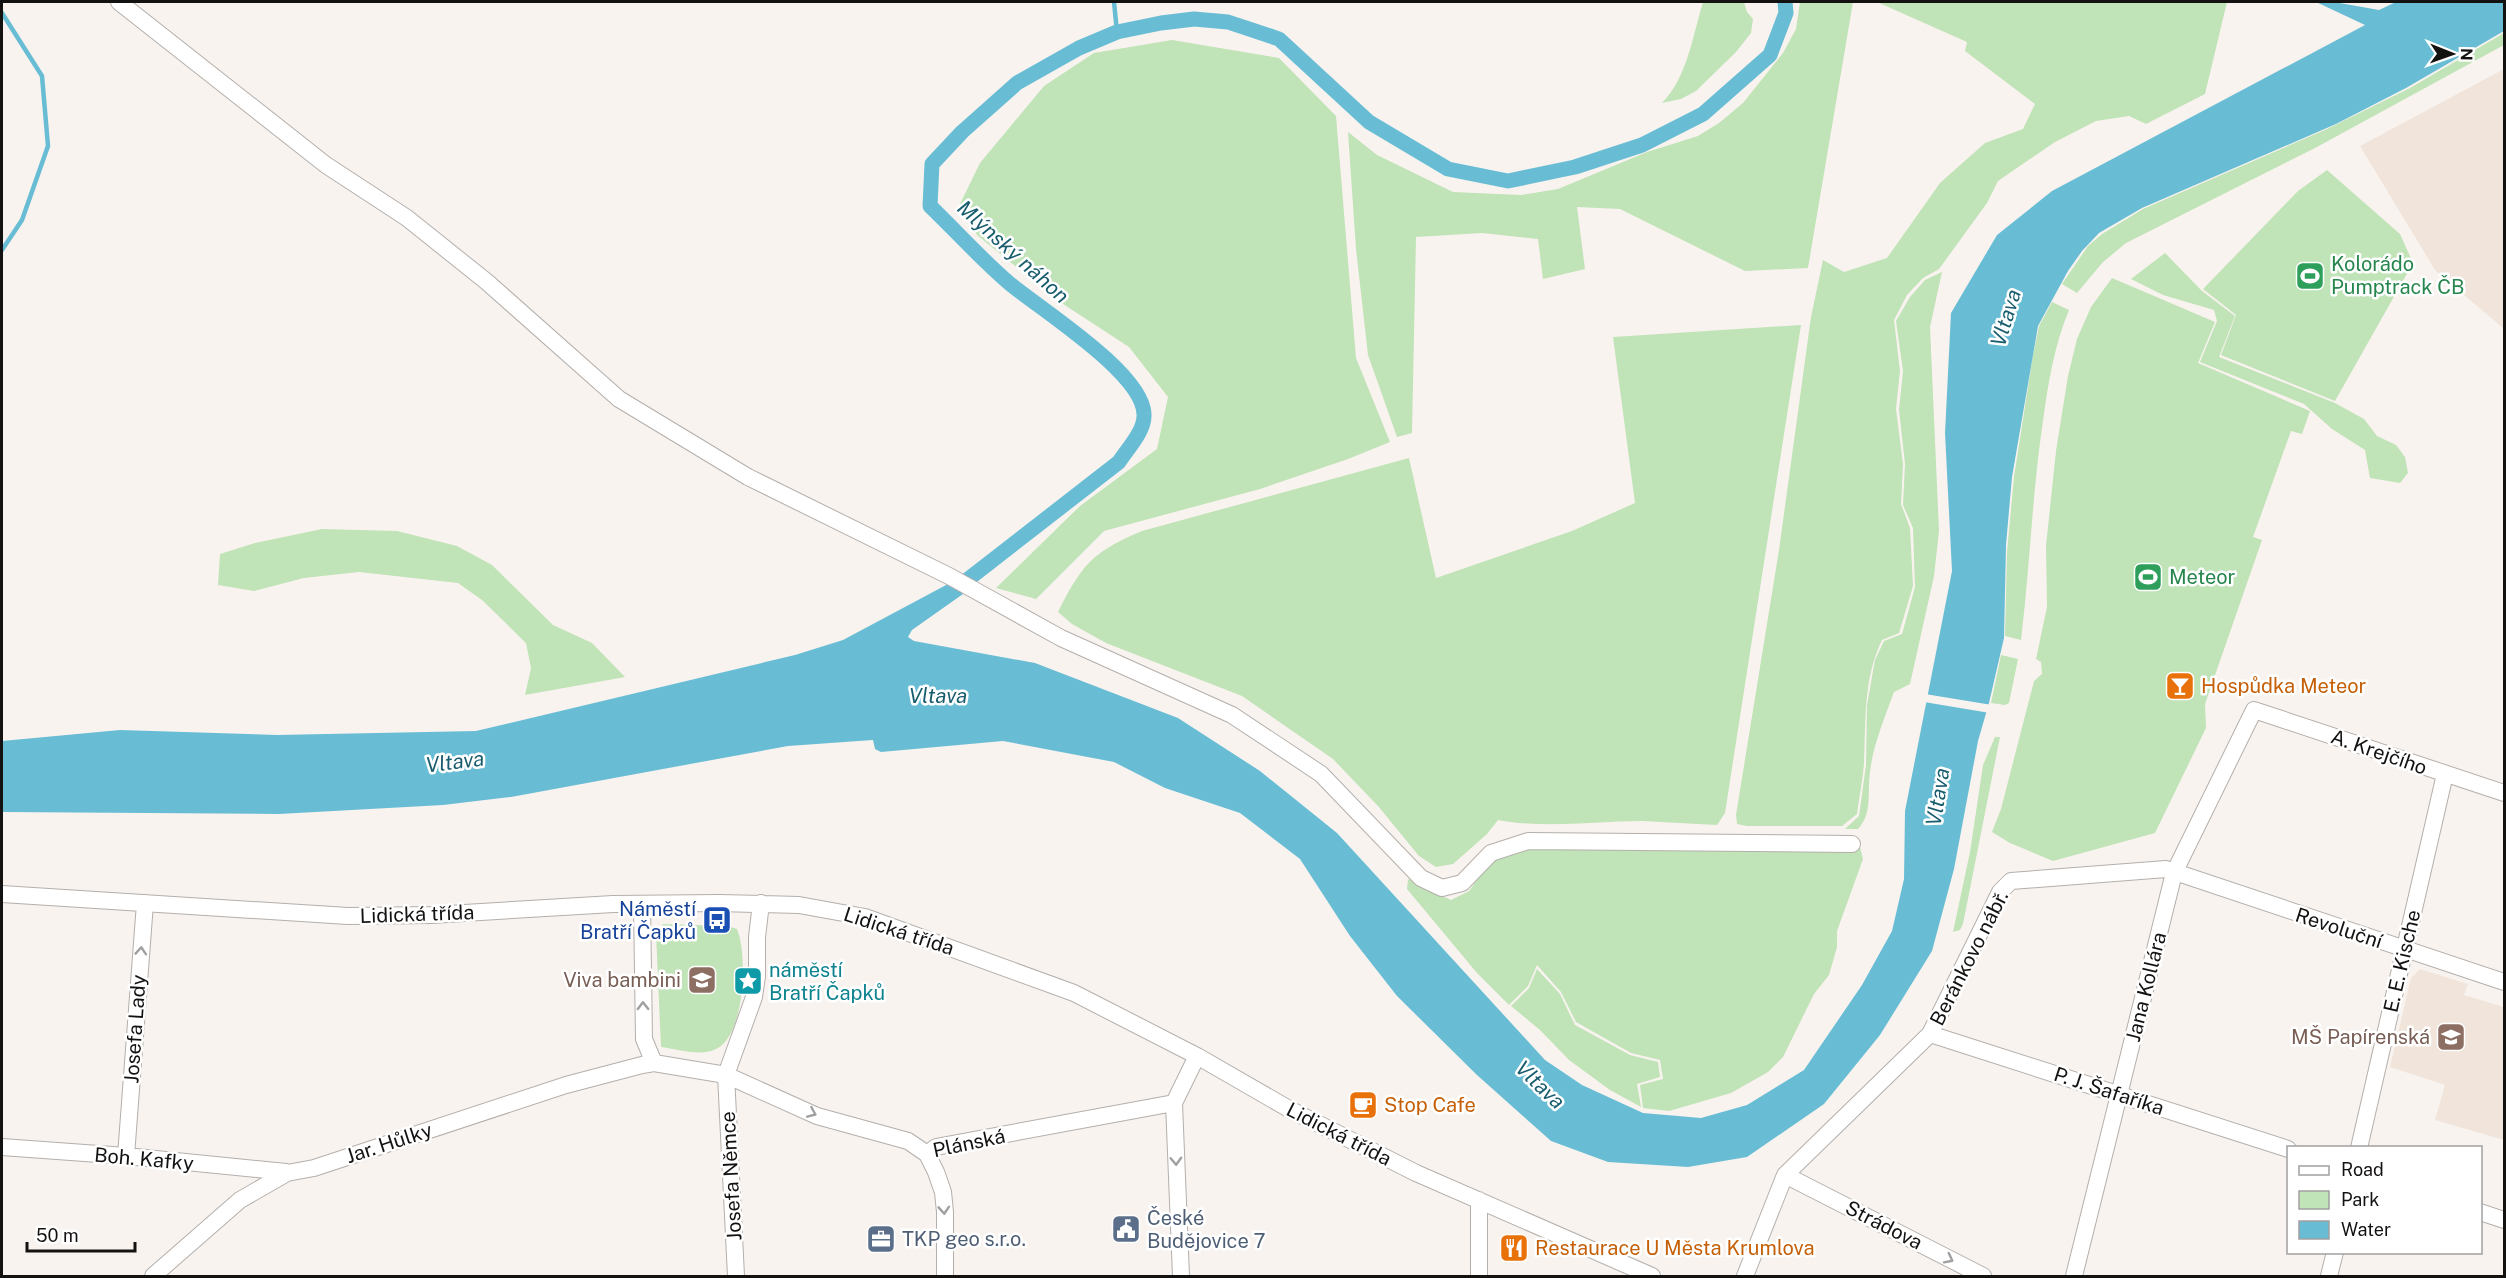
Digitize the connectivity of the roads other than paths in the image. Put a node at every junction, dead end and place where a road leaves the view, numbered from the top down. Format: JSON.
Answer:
{"nodes":[{"id":1,"x":119,"y":2,"type":"edge"},
{"id":2,"x":2254,"y":710,"type":"joint"},
{"id":3,"x":2445,"y":774,"type":"junction"},
{"id":4,"x":2505,"y":793,"type":"edge"},
{"id":5,"x":1852,"y":844,"type":"dead end"},
{"id":6,"x":2174,"y":873,"type":"junction"},
{"id":7,"x":2,"y":894,"type":"edge"},
{"id":8,"x":145,"y":903,"type":"junction"},
{"id":9,"x":761,"y":903,"type":"junction"},
{"id":10,"x":642,"y":904,"type":"junction"},
{"id":11,"x":2405,"y":950,"type":"junction"},
{"id":12,"x":2505,"y":982,"type":"edge"},
{"id":13,"x":1930,"y":1034,"type":"junction"},
{"id":14,"x":1197,"y":1056,"type":"junction"},
{"id":15,"x":654,"y":1063,"type":"junction"},
{"id":16,"x":726,"y":1075,"type":"junction"},
{"id":17,"x":2120,"y":1094,"type":"junction"},
{"id":18,"x":1174,"y":1103,"type":"junction"},
{"id":19,"x":2359,"y":1146,"type":"edge"},
{"id":20,"x":2,"y":1147,"type":"edge"},
{"id":21,"x":2287,"y":1148,"type":"edge"},
{"id":22,"x":927,"y":1154,"type":"junction"},
{"id":23,"x":126,"y":1156,"type":"junction"},
{"id":24,"x":287,"y":1173,"type":"junction"},
{"id":25,"x":1785,"y":1175,"type":"junction"},
{"id":26,"x":1479,"y":1200,"type":"junction"},
{"id":27,"x":2482,"y":1212,"type":"edge"},
{"id":28,"x":2505,"y":1220,"type":"edge"},
{"id":29,"x":2334,"y":1254,"type":"edge"},
{"id":30,"x":153,"y":1276,"type":"edge"},
{"id":31,"x":736,"y":1276,"type":"edge"},
{"id":32,"x":945,"y":1276,"type":"edge"},
{"id":33,"x":1181,"y":1276,"type":"edge"},
{"id":34,"x":1479,"y":1276,"type":"edge"},
{"id":35,"x":1652,"y":1276,"type":"edge"},
{"id":36,"x":1745,"y":1276,"type":"edge"},
{"id":37,"x":1983,"y":1276,"type":"edge"},
{"id":38,"x":2074,"y":1276,"type":"edge"},
{"id":39,"x":2329,"y":1276,"type":"edge"}],
"edges":[{"from":1,"to":5,"type":"street"},
{"from":2,"to":3,"type":"street","name":"A. Krejčího"},
{"from":2,"to":6,"type":"street","name":"Jana Kollára"},
{"from":3,"to":4,"type":"street","name":"A. Krejčího"},
{"from":3,"to":11,"type":"street","name":"E. E. Kische"},
{"from":6,"to":11,"type":"street","name":"Revoluční"},
{"from":6,"to":13,"type":"street","name":"Beránkovo nábř."},
{"from":6,"to":17,"type":"street","name":"Jana Kollára"},
{"from":7,"to":8,"type":"street","name":"Lidická třída"},
{"from":8,"to":10,"type":"street","name":"Lidická třída"},
{"from":23,"to":8,"type":"street","name":"Josefa Lady","one_way":true},
{"from":9,"to":10,"type":"street","name":"Lidická třída"},
{"from":9,"to":14,"type":"street","name":"Lidická třída"},
{"from":9,"to":16,"type":"street"},
{"from":15,"to":10,"type":"street","one_way":true},
{"from":11,"to":12,"type":"street","name":"Revoluční"},
{"from":11,"to":19,"type":"street","name":"E. E. Kische"},
{"from":13,"to":17,"type":"street","name":"P. J. Šafaříka"},
{"from":13,"to":25,"type":"street","name":"Beránkovo nábř."},
{"from":14,"to":18,"type":"street"},
{"from":14,"to":26,"type":"street","name":"Lidická třída"},
{"from":15,"to":16,"type":"street","name":"Plánská"},
{"from":15,"to":24,"type":"street","name":"Jar. Hůlky"},
{"from":16,"to":22,"type":"street","name":"Plánská","one_way":true},
{"from":16,"to":31,"type":"street","name":"Josefa Němce"},
{"from":17,"to":21,"type":"street","name":"P. J. Šafaříka"},
{"from":17,"to":38,"type":"street","name":"Jana Kollára"},
{"from":18,"to":22,"type":"street","name":"Plánská"},
{"from":18,"to":33,"type":"street","one_way":true},
{"from":20,"to":23,"type":"street","name":"Boh. Kafky"},
{"from":22,"to":32,"type":"street","one_way":true},
{"from":23,"to":24,"type":"street","name":"Boh. Kafky"},
{"from":24,"to":30,"type":"street","name":"Jar. Hůlky"},
{"from":25,"to":36,"type":"street","name":"Beránkovo nábř."},
{"from":25,"to":37,"type":"street","name":"Strádova","one_way":true},
{"from":26,"to":34,"type":"street"},
{"from":26,"to":35,"type":"street","name":"Lidická třída"},
{"from":27,"to":28,"type":"street"},
{"from":29,"to":39,"type":"street"}]}
